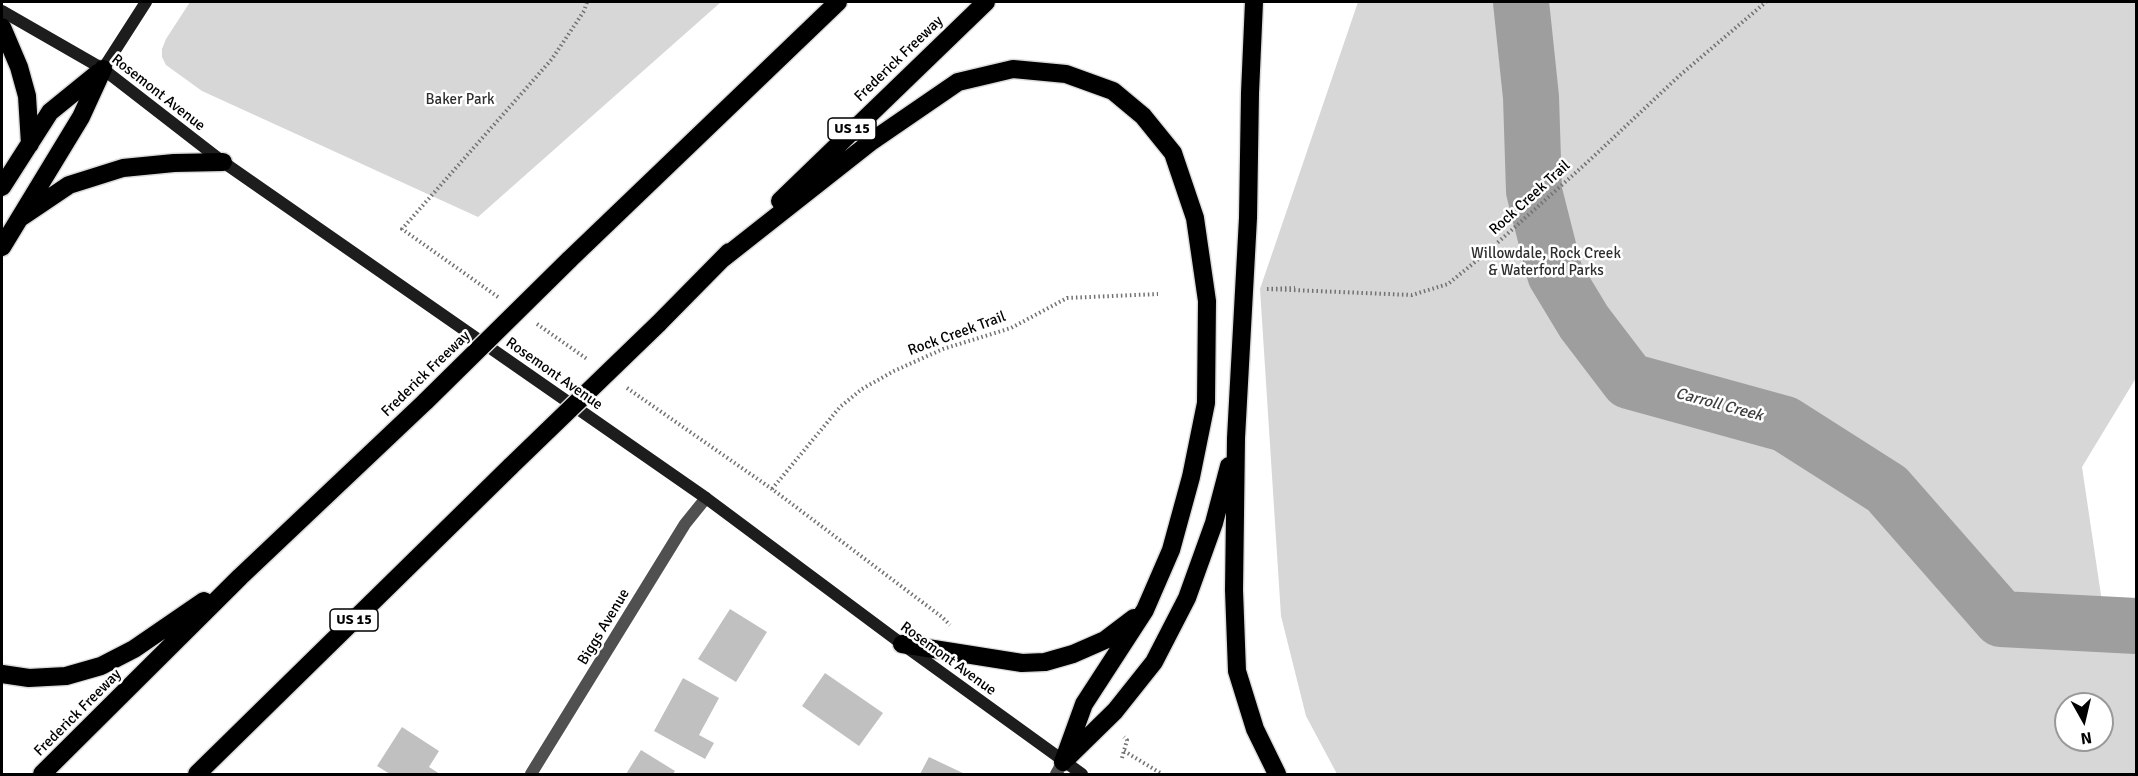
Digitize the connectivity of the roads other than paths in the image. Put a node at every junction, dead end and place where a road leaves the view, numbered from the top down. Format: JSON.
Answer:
{"nodes":[{"id":1,"x":146,"y":2,"type":"edge"},
{"id":2,"x":838,"y":2,"type":"edge"},
{"id":3,"x":986,"y":2,"type":"edge"},
{"id":4,"x":1254,"y":2,"type":"edge"},
{"id":5,"x":2,"y":11,"type":"edge"},
{"id":6,"x":2,"y":27,"type":"edge"},
{"id":7,"x":103,"y":69,"type":"junction"},
{"id":8,"x":30,"y":144,"type":"junction"},
{"id":9,"x":223,"y":162,"type":"junction"},
{"id":10,"x":2,"y":187,"type":"edge"},
{"id":11,"x":20,"y":218,"type":"junction"},
{"id":12,"x":2,"y":247,"type":"edge"},
{"id":13,"x":721,"y":260,"type":"junction"},
{"id":14,"x":1236,"y":438,"type":"junction"},
{"id":15,"x":706,"y":498,"type":"junction"},
{"id":16,"x":240,"y":577,"type":"junction"},
{"id":17,"x":1145,"y":610,"type":"junction"},
{"id":18,"x":902,"y":644,"type":"junction"},
{"id":19,"x":2,"y":674,"type":"edge"},
{"id":20,"x":1059,"y":768,"type":"edge"},
{"id":21,"x":42,"y":774,"type":"edge"},
{"id":22,"x":197,"y":774,"type":"edge"},
{"id":23,"x":531,"y":774,"type":"edge"},
{"id":24,"x":1082,"y":774,"type":"edge"},
{"id":25,"x":1276,"y":774,"type":"edge"}],
"edges":[{"from":1,"to":7,"type":"main road"},
{"from":2,"to":16,"type":"highway","name":"Frederick Freeway","bridge":true},
{"from":3,"to":13,"type":"highway","name":"Frederick Freeway","number":"US 15"},
{"from":4,"to":14,"type":"highway"},
{"from":5,"to":7,"type":"main road","name":"Rosemont Avenue"},
{"from":6,"to":8,"type":"highway"},
{"from":7,"to":8,"type":"highway"},
{"from":7,"to":9,"type":"main road","name":"Rosemont Avenue"},
{"from":7,"to":11,"type":"highway"},
{"from":8,"to":10,"type":"highway"},
{"from":9,"to":11,"type":"highway"},
{"from":9,"to":15,"type":"main road","name":"Rosemont Avenue"},
{"from":11,"to":12,"type":"highway"},
{"from":13,"to":17,"type":"highway"},
{"from":13,"to":22,"type":"highway","name":"Frederick Freeway","number":"US 15","bridge":true},
{"from":14,"to":20,"type":"highway"},
{"from":14,"to":25,"type":"highway"},
{"from":15,"to":18,"type":"main road","name":"Rosemont Avenue"},
{"from":15,"to":23,"type":"street","name":"Biggs Avenue"},
{"from":16,"to":19,"type":"highway"},
{"from":16,"to":21,"type":"highway","name":"Frederick Freeway"},
{"from":17,"to":18,"type":"highway"},
{"from":17,"to":20,"type":"highway"},
{"from":18,"to":20,"type":"main road","name":"Rosemont Avenue"},
{"from":20,"to":24,"type":"main road","name":"Rosemont Avenue"}]}
